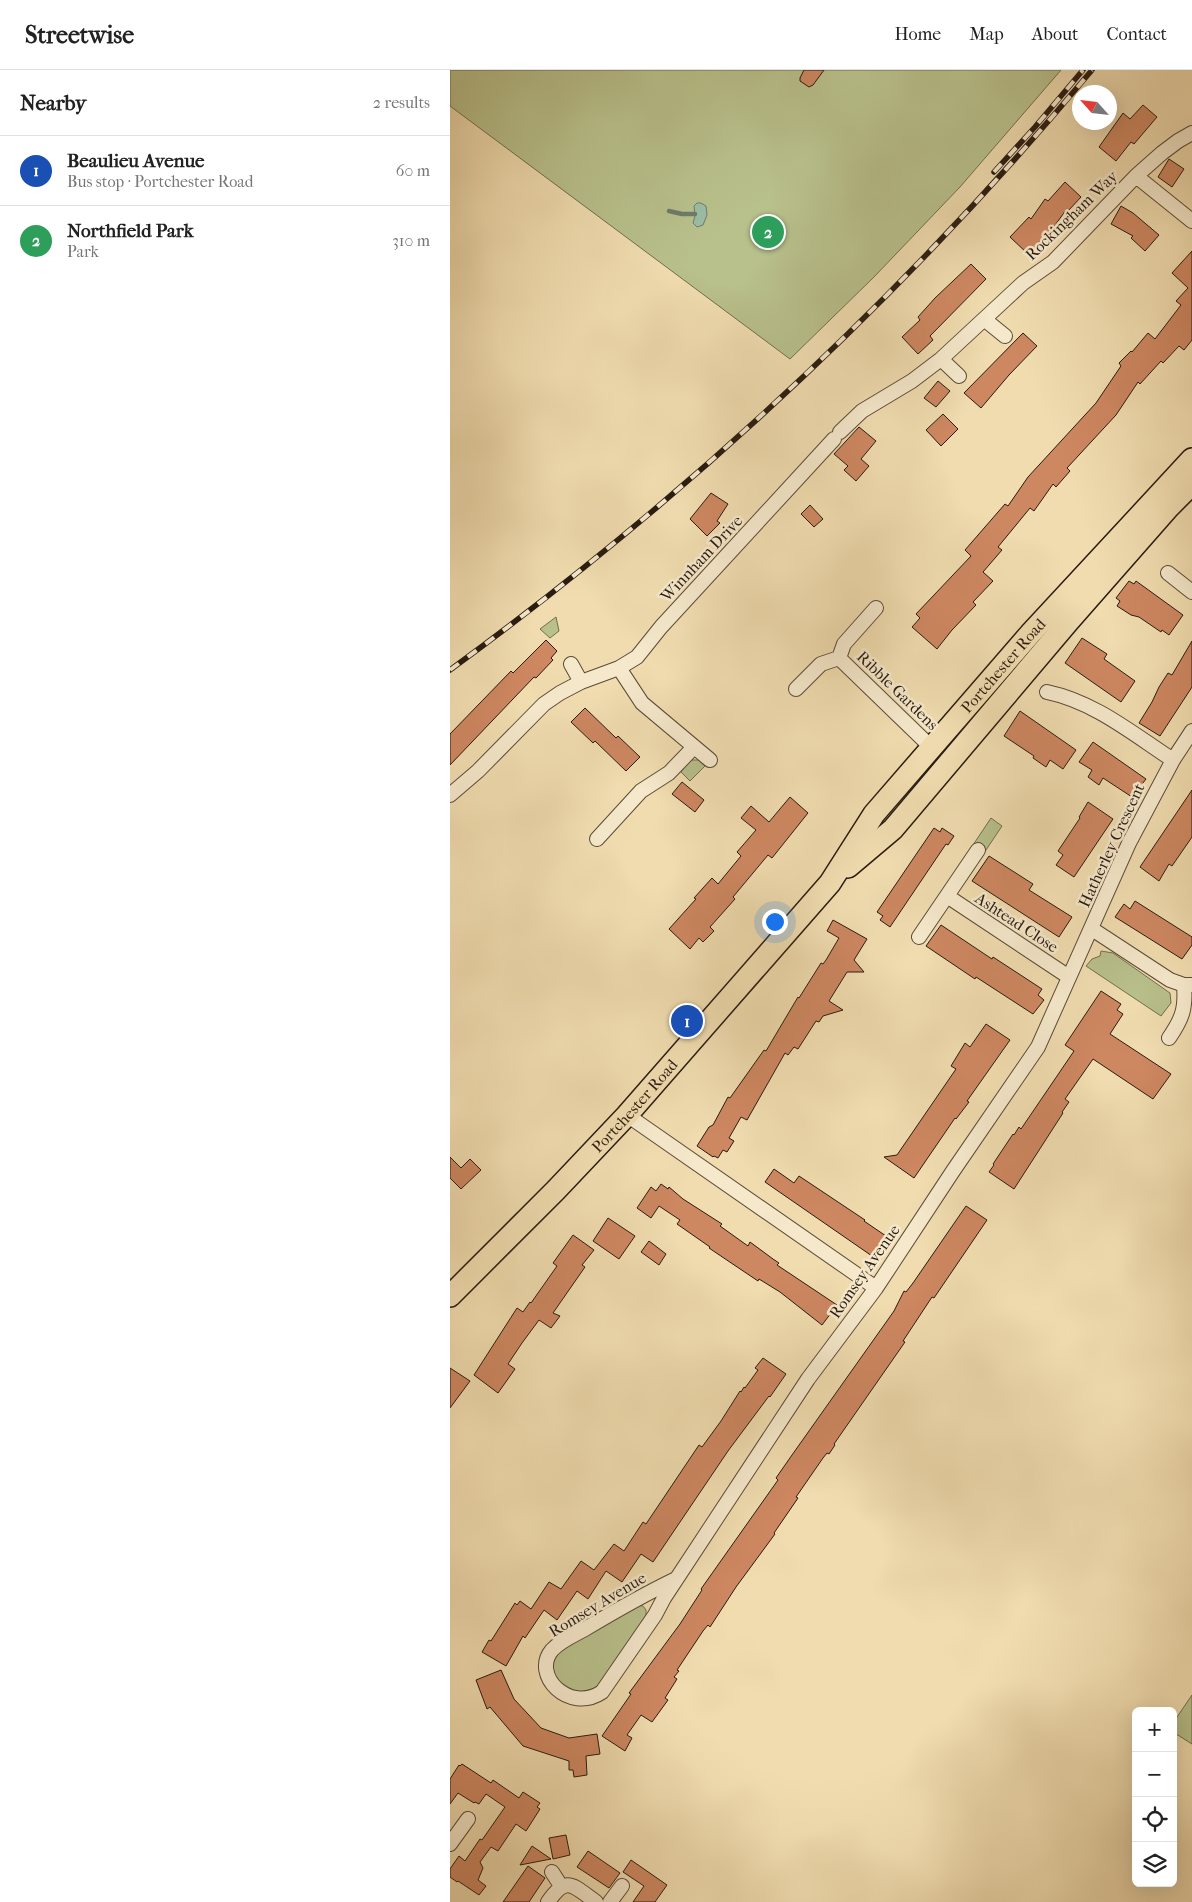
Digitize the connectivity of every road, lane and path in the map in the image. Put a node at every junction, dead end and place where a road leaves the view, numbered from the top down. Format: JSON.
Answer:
{"nodes":[{"id":1,"x":1192,"y":133,"type":"edge"},
{"id":2,"x":1136,"y":176,"type":"junction"},
{"id":3,"x":1192,"y":221,"type":"edge"},
{"id":4,"x":984,"y":319,"type":"junction"},
{"id":5,"x":1005,"y":336,"type":"dead end"},
{"id":6,"x":940,"y":359,"type":"junction"},
{"id":7,"x":959,"y":376,"type":"dead end"},
{"id":8,"x":837,"y":436,"type":"joint"},
{"id":9,"x":1192,"y":459,"type":"edge"},
{"id":10,"x":1192,"y":484,"type":"edge"},
{"id":11,"x":1168,"y":573,"type":"dead end"},
{"id":12,"x":1192,"y":592,"type":"edge"},
{"id":13,"x":876,"y":608,"type":"dead end"},
{"id":14,"x":839,"y":658,"type":"junction"},
{"id":15,"x":571,"y":664,"type":"dead end"},
{"id":16,"x":619,"y":668,"type":"junction"},
{"id":17,"x":580,"y":682,"type":"junction"},
{"id":18,"x":796,"y":689,"type":"dead end"},
{"id":19,"x":1047,"y":692,"type":"dead end"},
{"id":20,"x":1192,"y":731,"type":"edge"},
{"id":21,"x":694,"y":748,"type":"junction"},
{"id":22,"x":932,"y":748,"type":"junction"},
{"id":23,"x":710,"y":760,"type":"dead end"},
{"id":24,"x":1173,"y":760,"type":"junction"},
{"id":25,"x":450,"y":795,"type":"edge"},
{"id":26,"x":597,"y":839,"type":"dead end"},
{"id":27,"x":978,"y":850,"type":"dead end"},
{"id":28,"x":830,"y":883,"type":"junction"},
{"id":29,"x":946,"y":896,"type":"junction"},
{"id":30,"x":1092,"y":929,"type":"junction"},
{"id":31,"x":919,"y":937,"type":"dead end"},
{"id":32,"x":1069,"y":977,"type":"junction"},
{"id":33,"x":1188,"y":985,"type":"edge"},
{"id":34,"x":1169,"y":1038,"type":"dead end"},
{"id":35,"x":627,"y":1115,"type":"junction"},
{"id":36,"x":876,"y":1288,"type":"junction"},
{"id":37,"x":450,"y":1296,"type":"edge"},
{"id":38,"x":676,"y":1579,"type":"junction"},
{"id":39,"x":468,"y":1818,"type":"dead end"},
{"id":40,"x":450,"y":1844,"type":"edge"},
{"id":41,"x":552,"y":1872,"type":"dead end"},
{"id":42,"x":561,"y":1886,"type":"junction"},
{"id":43,"x":622,"y":1886,"type":"dead end"},
{"id":44,"x":548,"y":1902,"type":"edge"},
{"id":45,"x":596,"y":1902,"type":"edge"},
{"id":46,"x":610,"y":1902,"type":"edge"}],
"edges":[{"from":1,"to":2,"type":"street","name":"Rockingham Way"},
{"from":2,"to":3,"type":"street","name":"Rockingham Way"},
{"from":2,"to":4,"type":"street","name":"Rockingham Way"},
{"from":4,"to":5,"type":"street"},
{"from":4,"to":6,"type":"street","name":"Rockingham Way"},
{"from":6,"to":7,"type":"street"},
{"from":6,"to":8,"type":"street","name":"Rockingham Way"},
{"from":8,"to":16,"type":"street","name":"Winnham Drive"},
{"from":9,"to":22,"type":"main road","name":"Portchester Road"},
{"from":10,"to":28,"type":"main road","name":"Portchester Road"},
{"from":11,"to":12,"type":"street"},
{"from":13,"to":14,"type":"street","name":"Ribble Gardens"},
{"from":14,"to":18,"type":"street","name":"Ribble Gardens"},
{"from":14,"to":22,"type":"street","name":"Ribble Gardens"},
{"from":15,"to":17,"type":"street"},
{"from":16,"to":17,"type":"street","name":"Winnham Drive"},
{"from":16,"to":21,"type":"street"},
{"from":17,"to":25,"type":"street","name":"Winnham Drive"},
{"from":19,"to":24,"type":"street"},
{"from":20,"to":24,"type":"street","name":"Hatherley Crescent"},
{"from":21,"to":23,"type":"street"},
{"from":21,"to":26,"type":"street"},
{"from":22,"to":28,"type":"main road","name":"Portchester Road"},
{"from":24,"to":30,"type":"street","name":"Hatherley Crescent"},
{"from":27,"to":29,"type":"street"},
{"from":28,"to":35,"type":"main road","name":"Portchester Road"},
{"from":29,"to":31,"type":"street"},
{"from":29,"to":32,"type":"street","name":"Ashtead Close"},
{"from":30,"to":32,"type":"street","name":"Hatherley Crescent"},
{"from":30,"to":33,"type":"street"},
{"from":32,"to":36,"type":"street","name":"Romsey Avenue"},
{"from":33,"to":34,"type":"street"},
{"from":35,"to":36,"type":"street"},
{"from":35,"to":37,"type":"main road","name":"Portchester Road"},
{"from":36,"to":38,"type":"street","name":"Romsey Avenue"},
{"from":38,"to":38,"type":"street","name":"Romsey Avenue"},
{"from":39,"to":40,"type":"street"},
{"from":41,"to":42,"type":"street"},
{"from":42,"to":44,"type":"street"},
{"from":42,"to":45,"type":"street"},
{"from":43,"to":46,"type":"street"}]}
